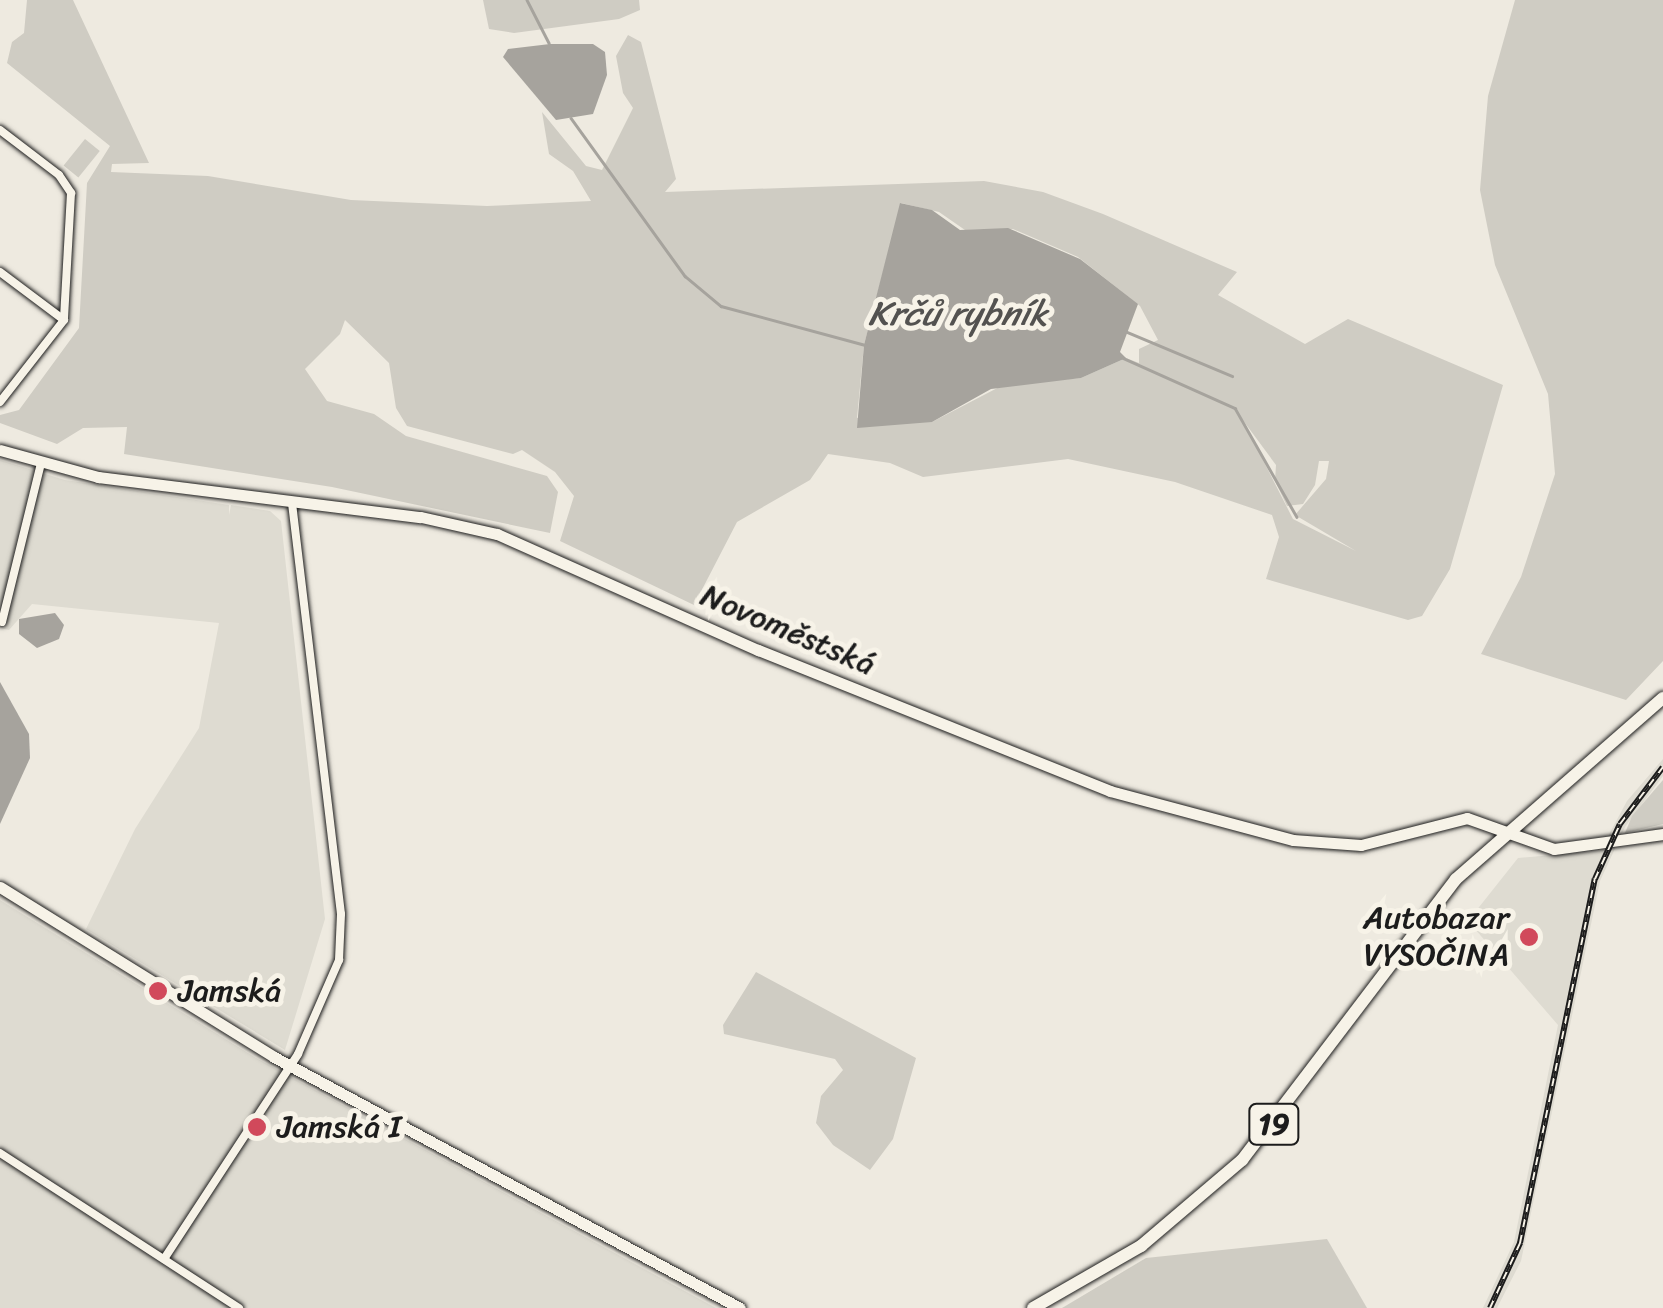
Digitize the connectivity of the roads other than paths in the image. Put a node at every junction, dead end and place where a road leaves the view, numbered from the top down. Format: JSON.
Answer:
{"nodes":[{"id":1,"x":0,"y":130,"type":"edge"},
{"id":2,"x":0,"y":272,"type":"edge"},
{"id":3,"x":64,"y":320,"type":"junction"},
{"id":4,"x":0,"y":402,"type":"edge"},
{"id":5,"x":0,"y":450,"type":"edge"},
{"id":6,"x":40,"y":463,"type":"junction"},
{"id":7,"x":292,"y":501,"type":"junction"},
{"id":8,"x":2,"y":622,"type":"edge"},
{"id":9,"x":1663,"y":698,"type":"edge"},
{"id":10,"x":1505,"y":831,"type":"junction"},
{"id":11,"x":1663,"y":834,"type":"edge"},
{"id":12,"x":0,"y":887,"type":"edge"},
{"id":13,"x":291,"y":1066,"type":"junction"},
{"id":14,"x":0,"y":1152,"type":"edge"},
{"id":15,"x":164,"y":1259,"type":"junction"},
{"id":16,"x":239,"y":1308,"type":"edge"},
{"id":17,"x":740,"y":1308,"type":"edge"},
{"id":18,"x":1033,"y":1308,"type":"edge"}],
"edges":[{"from":1,"to":3,"type":"street"},
{"from":2,"to":3,"type":"street"},
{"from":3,"to":4,"type":"street"},
{"from":5,"to":6,"type":"street","name":"Novoměstská"},
{"from":6,"to":7,"type":"street","name":"Novoměstská"},
{"from":6,"to":8,"type":"street"},
{"from":7,"to":10,"type":"street","name":"Novoměstská"},
{"from":7,"to":13,"type":"street"},
{"from":9,"to":10,"type":"main road","number":"19"},
{"from":10,"to":11,"type":"street","name":"Novoměstská"},
{"from":10,"to":18,"type":"main road","number":"19"},
{"from":12,"to":13,"type":"street"},
{"from":13,"to":15,"type":"street"},
{"from":13,"to":17,"type":"street"},
{"from":14,"to":15,"type":"street"},
{"from":15,"to":16,"type":"street"}]}
